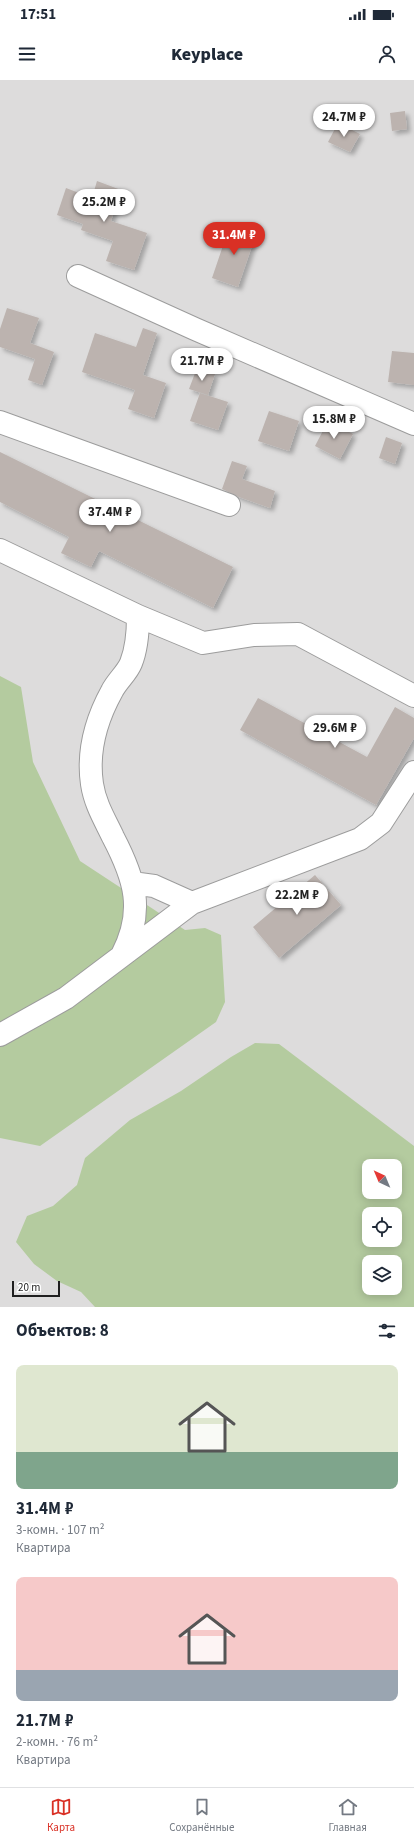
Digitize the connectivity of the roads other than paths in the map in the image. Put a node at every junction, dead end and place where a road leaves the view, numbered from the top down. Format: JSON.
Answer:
{"nodes":[{"id":1,"x":78,"y":276,"type":"dead end"},
{"id":2,"x":0,"y":422,"type":"edge"},
{"id":3,"x":414,"y":424,"type":"edge"},
{"id":4,"x":229,"y":505,"type":"dead end"},
{"id":5,"x":0,"y":550,"type":"edge"},
{"id":6,"x":138,"y":616,"type":"junction"},
{"id":7,"x":414,"y":696,"type":"edge"},
{"id":8,"x":414,"y":772,"type":"edge"},
{"id":9,"x":132,"y":883,"type":"junction"},
{"id":10,"x":192,"y":903,"type":"junction"},
{"id":11,"x":122,"y":956,"type":"junction"},
{"id":12,"x":0,"y":1036,"type":"edge"}],
"edges":[{"from":1,"to":3,"type":"street"},
{"from":2,"to":4,"type":"street"},
{"from":5,"to":6,"type":"street"},
{"from":6,"to":7,"type":"street"},
{"from":6,"to":9,"type":"street"},
{"from":8,"to":10,"type":"street"},
{"from":9,"to":10,"type":"street"},
{"from":9,"to":11,"type":"street"},
{"from":10,"to":11,"type":"street"},
{"from":11,"to":12,"type":"street"}]}
